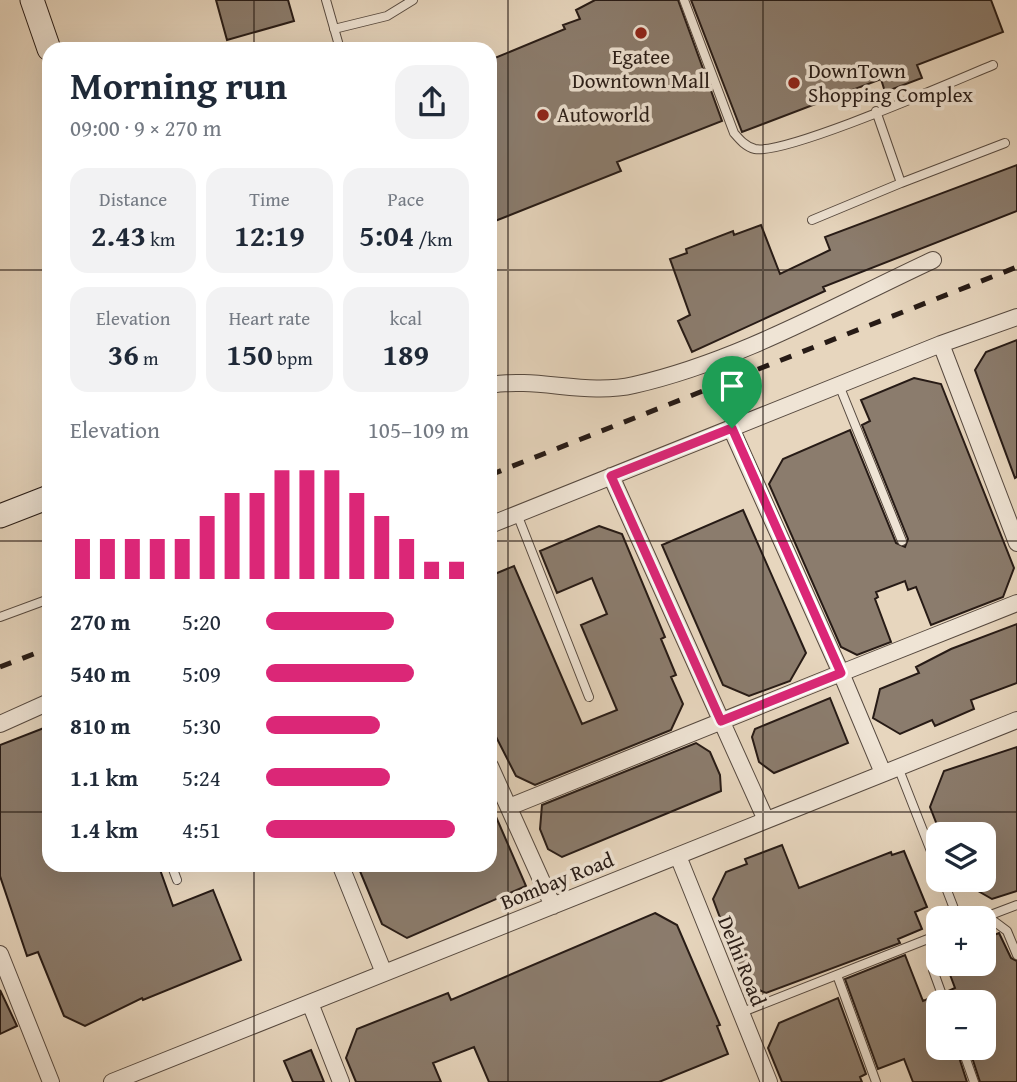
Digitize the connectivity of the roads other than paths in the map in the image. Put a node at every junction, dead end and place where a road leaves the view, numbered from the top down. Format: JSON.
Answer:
{"nodes":[{"id":1,"x":32,"y":0,"type":"edge"},
{"id":2,"x":46,"y":0,"type":"edge"},
{"id":3,"x":326,"y":0,"type":"edge"},
{"id":4,"x":413,"y":0,"type":"edge"},
{"id":5,"x":684,"y":0,"type":"edge"},
{"id":6,"x":40,"y":22,"type":"junction"},
{"id":7,"x":334,"y":29,"type":"junction"},
{"id":8,"x":47,"y":42,"type":"edge"},
{"id":9,"x":338,"y":42,"type":"edge"},
{"id":10,"x":993,"y":65,"type":"dead end"},
{"id":11,"x":876,"y":111,"type":"junction"},
{"id":12,"x":1005,"y":143,"type":"dead end"},
{"id":13,"x":901,"y":183,"type":"junction"},
{"id":14,"x":812,"y":220,"type":"dead end"},
{"id":15,"x":933,"y":260,"type":"dead end"},
{"id":16,"x":1017,"y":317,"type":"edge"},
{"id":17,"x":941,"y":344,"type":"junction"},
{"id":18,"x":497,"y":384,"type":"edge"},
{"id":19,"x":839,"y":385,"type":"junction"},
{"id":20,"x":732,"y":428,"type":"junction"},
{"id":21,"x":611,"y":476,"type":"junction"},
{"id":22,"x":1017,"y":495,"type":"edge"},
{"id":23,"x":42,"y":500,"type":"edge"},
{"id":24,"x":1001,"y":501,"type":"junction"},
{"id":25,"x":517,"y":514,"type":"junction"},
{"id":26,"x":0,"y":516,"type":"edge"},
{"id":27,"x":497,"y":522,"type":"edge"},
{"id":28,"x":902,"y":541,"type":"dead end"},
{"id":29,"x":1017,"y":543,"type":"edge"},
{"id":30,"x":42,"y":602,"type":"edge"},
{"id":31,"x":1017,"y":603,"type":"edge"},
{"id":32,"x":0,"y":617,"type":"edge"},
{"id":33,"x":841,"y":673,"type":"junction"},
{"id":34,"x":589,"y":697,"type":"dead end"},
{"id":35,"x":42,"y":705,"type":"edge"},
{"id":36,"x":1017,"y":720,"type":"edge"},
{"id":37,"x":721,"y":721,"type":"junction"},
{"id":38,"x":0,"y":724,"type":"edge"},
{"id":39,"x":891,"y":770,"type":"junction"},
{"id":40,"x":497,"y":781,"type":"edge"},
{"id":41,"x":509,"y":807,"type":"junction"},
{"id":42,"x":766,"y":820,"type":"junction"},
{"id":43,"x":926,"y":844,"type":"edge"},
{"id":44,"x":677,"y":856,"type":"junction"},
{"id":45,"x":174,"y":872,"type":"edge"},
{"id":46,"x":343,"y":872,"type":"edge"},
{"id":47,"x":177,"y":880,"type":"dead end"},
{"id":48,"x":1017,"y":905,"type":"edge"},
{"id":49,"x":553,"y":906,"type":"junction"},
{"id":50,"x":996,"y":913,"type":"edge"},
{"id":51,"x":996,"y":925,"type":"edge"},
{"id":52,"x":926,"y":940,"type":"edge"},
{"id":53,"x":0,"y":954,"type":"edge"},
{"id":54,"x":1017,"y":955,"type":"edge"},
{"id":55,"x":384,"y":974,"type":"junction"},
{"id":56,"x":838,"y":975,"type":"junction"},
{"id":57,"x":310,"y":1003,"type":"junction"},
{"id":58,"x":740,"y":1013,"type":"junction"},
{"id":59,"x":966,"y":1060,"type":"edge"},
{"id":60,"x":51,"y":1082,"type":"edge"},
{"id":61,"x":112,"y":1082,"type":"edge"},
{"id":62,"x":341,"y":1082,"type":"edge"},
{"id":63,"x":769,"y":1082,"type":"edge"},
{"id":64,"x":877,"y":1082,"type":"edge"},
{"id":65,"x":974,"y":1082,"type":"edge"}],
"edges":[{"from":1,"to":6,"type":"main road"},
{"from":2,"to":6,"type":"lane"},
{"from":3,"to":7,"type":"lane"},
{"from":4,"to":7,"type":"lane"},
{"from":5,"to":11,"type":"lane"},
{"from":6,"to":8,"type":"main road"},
{"from":7,"to":9,"type":"lane"},
{"from":10,"to":11,"type":"lane"},
{"from":11,"to":13,"type":"lane"},
{"from":12,"to":13,"type":"lane"},
{"from":13,"to":14,"type":"lane"},
{"from":15,"to":18,"type":"street"},
{"from":16,"to":17,"type":"street"},
{"from":17,"to":19,"type":"street"},
{"from":17,"to":24,"type":"street"},
{"from":19,"to":20,"type":"street"},
{"from":19,"to":28,"type":"lane"},
{"from":20,"to":21,"type":"street"},
{"from":20,"to":33,"type":"street"},
{"from":21,"to":25,"type":"street"},
{"from":21,"to":37,"type":"street"},
{"from":22,"to":24,"type":"street"},
{"from":23,"to":26,"type":"main road"},
{"from":24,"to":29,"type":"street"},
{"from":25,"to":27,"type":"street"},
{"from":25,"to":34,"type":"lane"},
{"from":30,"to":32,"type":"lane"},
{"from":31,"to":33,"type":"street"},
{"from":33,"to":37,"type":"street"},
{"from":33,"to":39,"type":"street"},
{"from":35,"to":38,"type":"street"},
{"from":36,"to":39,"type":"street","name":"Bombay Road"},
{"from":37,"to":41,"type":"street"},
{"from":37,"to":42,"type":"street"},
{"from":39,"to":42,"type":"street","name":"Bombay Road"},
{"from":39,"to":43,"type":"lane"},
{"from":40,"to":41,"type":"street"},
{"from":41,"to":49,"type":"street"},
{"from":42,"to":44,"type":"street","name":"Bombay Road"},
{"from":44,"to":49,"type":"street","name":"Bombay Road"},
{"from":44,"to":58,"type":"street","name":"Delhi Road"},
{"from":45,"to":47,"type":"lane"},
{"from":46,"to":55,"type":"street"},
{"from":48,"to":50,"type":"lane"},
{"from":49,"to":55,"type":"street","name":"Bombay Road"},
{"from":51,"to":54,"type":"lane"},
{"from":52,"to":56,"type":"lane"},
{"from":53,"to":60,"type":"street"},
{"from":55,"to":57,"type":"street","name":"Bombay Road"},
{"from":56,"to":58,"type":"lane"},
{"from":56,"to":64,"type":"lane"},
{"from":57,"to":61,"type":"street","name":"Bombay Road"},
{"from":57,"to":62,"type":"street"},
{"from":58,"to":63,"type":"street","name":"Delhi Road"},
{"from":59,"to":65,"type":"lane"}]}
